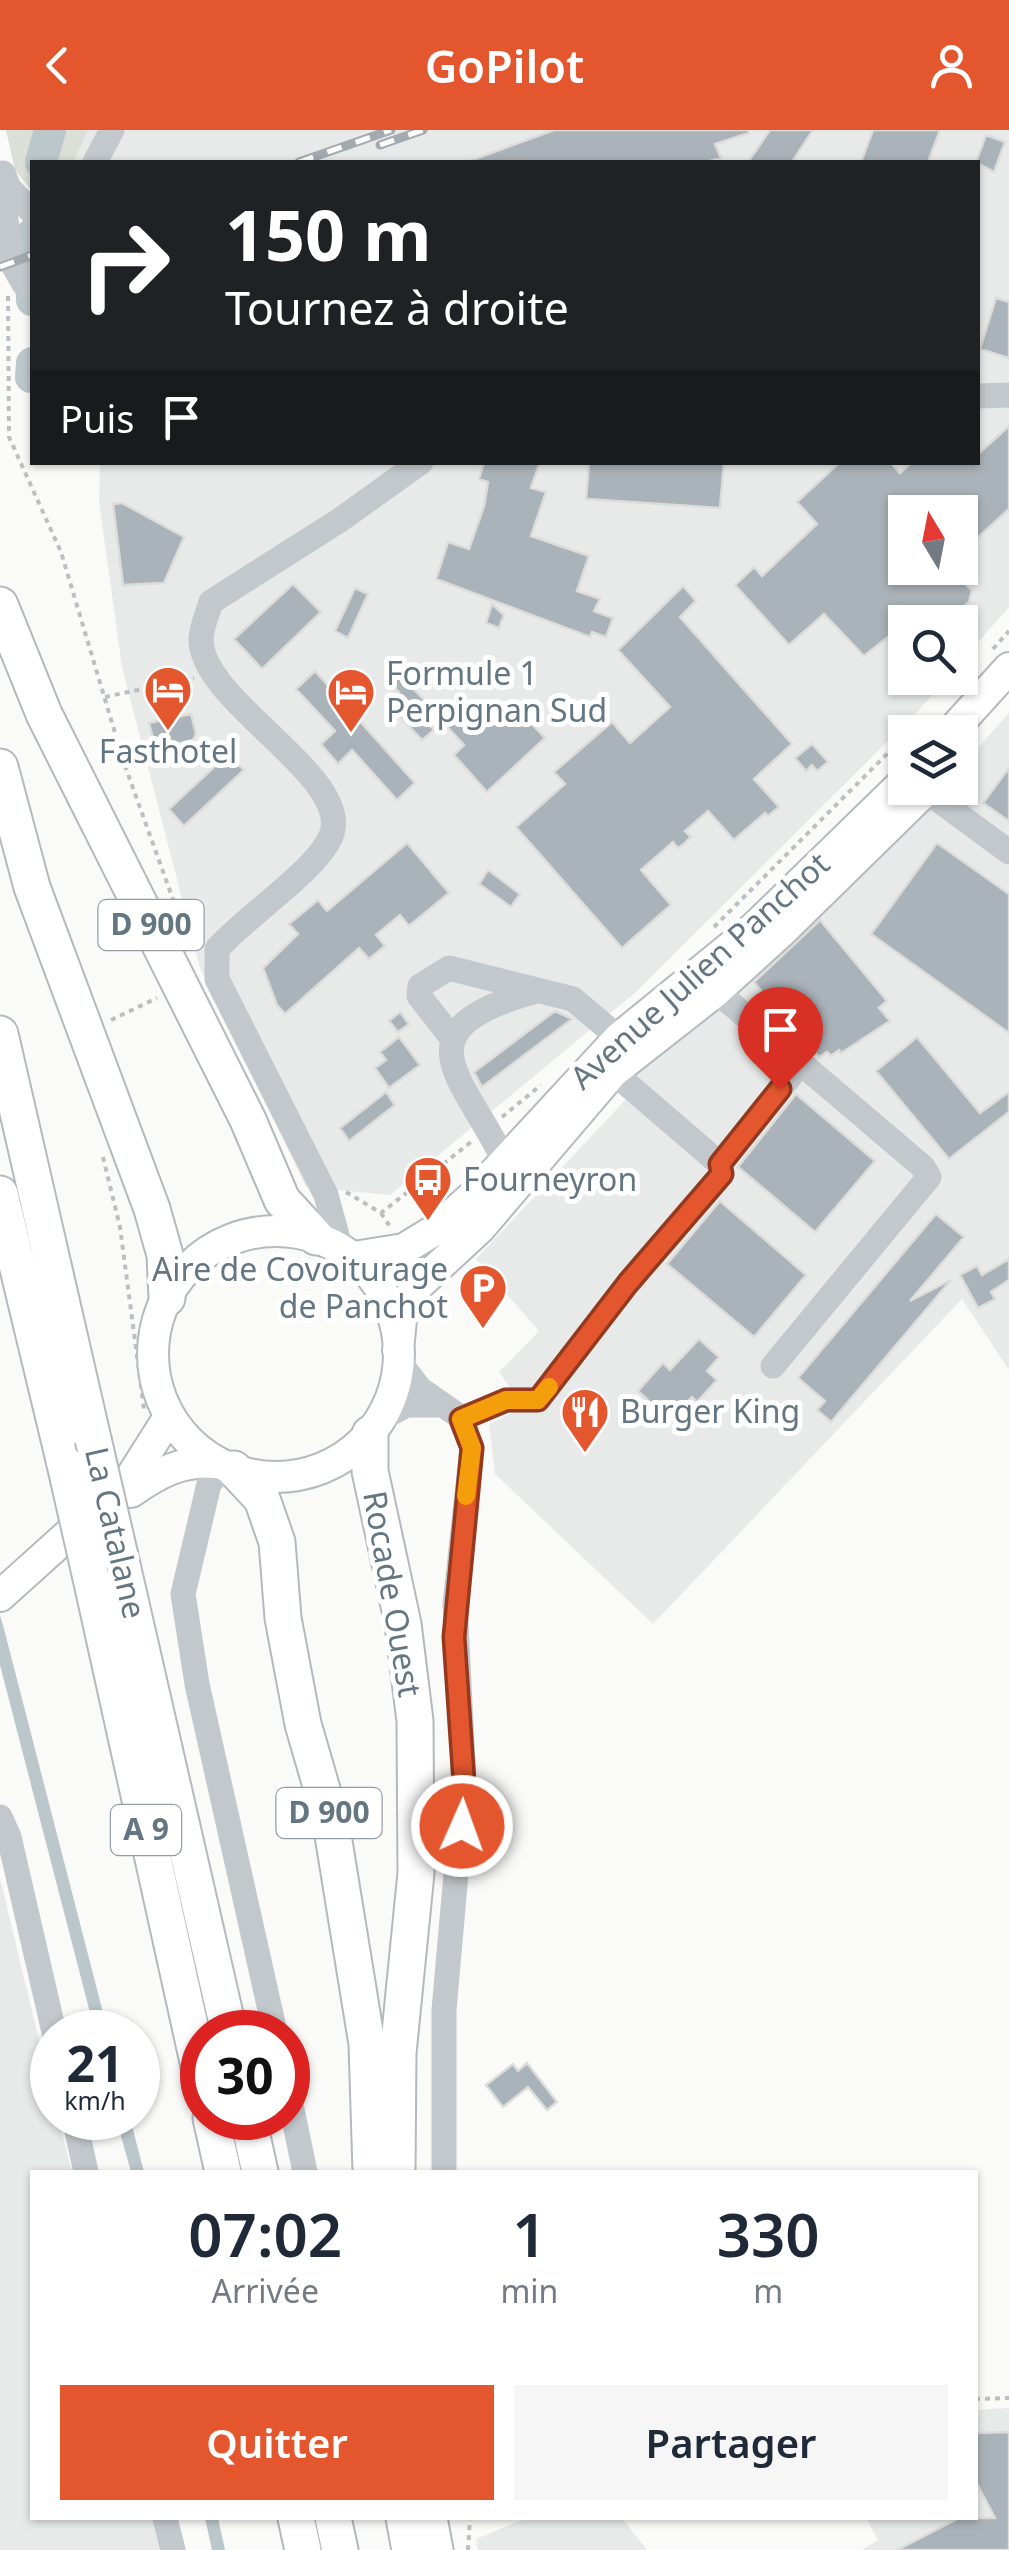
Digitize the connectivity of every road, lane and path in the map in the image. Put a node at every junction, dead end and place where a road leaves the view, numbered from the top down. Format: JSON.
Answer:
{"nodes":[{"id":1,"x":112,"y":130,"type":"edge"},
{"id":2,"x":96,"y":160,"type":"edge"},
{"id":3,"x":0,"y":168,"type":"edge"},
{"id":4,"x":0,"y":182,"type":"edge"},
{"id":5,"x":30,"y":210,"type":"edge"},
{"id":6,"x":30,"y":223,"type":"edge"},
{"id":7,"x":7,"y":229,"type":"junction"},
{"id":8,"x":22,"y":284,"type":"edge"},
{"id":9,"x":1009,"y":395,"type":"edge"},
{"id":10,"x":980,"y":396,"type":"edge"},
{"id":11,"x":417,"y":465,"type":"edge"},
{"id":12,"x":0,"y":605,"type":"edge"},
{"id":13,"x":1009,"y":668,"type":"edge"},
{"id":14,"x":214,"y":674,"type":"junction"},
{"id":15,"x":105,"y":698,"type":"junction"},
{"id":16,"x":1009,"y":699,"type":"edge"},
{"id":17,"x":967,"y":715,"type":"edge"},
{"id":18,"x":978,"y":733,"type":"edge"},
{"id":19,"x":0,"y":767,"type":"edge"},
{"id":20,"x":899,"y":805,"type":"edge"},
{"id":21,"x":945,"y":805,"type":"edge"},
{"id":22,"x":1009,"y":852,"type":"edge"},
{"id":23,"x":187,"y":938,"type":"dead end"},
{"id":24,"x":707,"y":984,"type":"junction"},
{"id":25,"x":171,"y":991,"type":"dead end"},
{"id":26,"x":533,"y":992,"type":"junction"},
{"id":27,"x":662,"y":1001,"type":"junction"},
{"id":28,"x":98,"y":1027,"type":"dead end"},
{"id":29,"x":0,"y":1034,"type":"edge"},
{"id":30,"x":452,"y":1038,"type":"junction"},
{"id":31,"x":619,"y":1038,"type":"junction"},
{"id":32,"x":800,"y":1064,"type":"junction"},
{"id":33,"x":612,"y":1072,"type":"junction"},
{"id":34,"x":564,"y":1126,"type":"junction"},
{"id":35,"x":100,"y":1144,"type":"dead end"},
{"id":36,"x":720,"y":1164,"type":"junction"},
{"id":37,"x":511,"y":1174,"type":"junction"},
{"id":38,"x":0,"y":1194,"type":"edge"},
{"id":39,"x":336,"y":1238,"type":"junction"},
{"id":40,"x":167,"y":1298,"type":"junction"},
{"id":41,"x":134,"y":1311,"type":"dead end"},
{"id":42,"x":398,"y":1355,"type":"junction"},
{"id":43,"x":773,"y":1366,"type":"dead end"},
{"id":44,"x":454,"y":1412,"type":"junction"},
{"id":45,"x":170,"y":1417,"type":"junction"},
{"id":46,"x":375,"y":1426,"type":"junction"},
{"id":47,"x":225,"y":1466,"type":"junction"},
{"id":48,"x":7,"y":1590,"type":"edge"},
{"id":49,"x":0,"y":1817,"type":"edge"},
{"id":50,"x":49,"y":2010,"type":"edge"},
{"id":51,"x":187,"y":2010,"type":"edge"},
{"id":52,"x":224,"y":2010,"type":"edge"},
{"id":53,"x":270,"y":2010,"type":"edge"},
{"id":54,"x":79,"y":2140,"type":"edge"},
{"id":55,"x":216,"y":2140,"type":"edge"},
{"id":56,"x":253,"y":2140,"type":"edge"},
{"id":57,"x":298,"y":2140,"type":"edge"},
{"id":58,"x":86,"y":2170,"type":"edge"},
{"id":59,"x":224,"y":2170,"type":"edge"},
{"id":60,"x":260,"y":2170,"type":"edge"},
{"id":61,"x":305,"y":2170,"type":"edge"},
{"id":62,"x":371,"y":2170,"type":"edge"},
{"id":63,"x":397,"y":2170,"type":"edge"},
{"id":64,"x":444,"y":2170,"type":"edge"},
{"id":65,"x":1009,"y":2398,"type":"edge"},
{"id":66,"x":978,"y":2399,"type":"edge"},
{"id":67,"x":166,"y":2520,"type":"edge"},
{"id":68,"x":296,"y":2520,"type":"edge"},
{"id":69,"x":333,"y":2520,"type":"edge"},
{"id":70,"x":404,"y":2520,"type":"edge"},
{"id":71,"x":429,"y":2520,"type":"edge"},
{"id":72,"x":470,"y":2520,"type":"edge"},
{"id":73,"x":173,"y":2550,"type":"edge"},
{"id":74,"x":303,"y":2550,"type":"edge"},
{"id":75,"x":340,"y":2550,"type":"edge"},
{"id":76,"x":410,"y":2550,"type":"edge"},
{"id":77,"x":435,"y":2550,"type":"edge"},
{"id":78,"x":468,"y":2550,"type":"edge"}],
"edges":[{"from":1,"to":2,"type":"street"},
{"from":3,"to":5,"type":"street"},
{"from":4,"to":7,"type":"street"},
{"from":6,"to":7,"type":"street"},
{"from":7,"to":8,"type":"street"},
{"from":8,"to":15,"type":"path"},
{"from":9,"to":10,"type":"street"},
{"from":11,"to":14,"type":"street"},
{"from":12,"to":39,"type":"highway","number":"D 900"},
{"from":13,"to":17,"type":"main road"},
{"from":14,"to":15,"type":"path"},
{"from":14,"to":39,"type":"street"},
{"from":15,"to":23,"type":"path"},
{"from":16,"to":18,"type":"main road"},
{"from":19,"to":40,"type":"highway","number":"D 900"},
{"from":20,"to":24,"type":"main road","name":"Avenue Julien Panchot"},
{"from":21,"to":22,"type":"street"},
{"from":24,"to":27,"type":"main road","name":"Avenue Julien Panchot"},
{"from":24,"to":32,"type":"street"},
{"from":24,"to":33,"type":"main road","name":"Avenue Julien Panchot"},
{"from":25,"to":28,"type":"path"},
{"from":26,"to":30,"type":"street"},
{"from":26,"to":30,"type":"street"},
{"from":26,"to":31,"type":"street"},
{"from":27,"to":31,"type":"main road","name":"Avenue Julien Panchot"},
{"from":27,"to":33,"type":"street"},
{"from":29,"to":52,"type":"highway","name":"La Catalane","number":"A 9","bridge":true},
{"from":30,"to":37,"type":"street"},
{"from":31,"to":34,"type":"street"},
{"from":31,"to":37,"type":"main road","name":"Avenue Julien Panchot"},
{"from":32,"to":36,"type":"street"},
{"from":32,"to":43,"type":"street"},
{"from":33,"to":34,"type":"main road","name":"Avenue Julien Panchot"},
{"from":33,"to":36,"type":"street"},
{"from":34,"to":37,"type":"main road","name":"Avenue Julien Panchot"},
{"from":35,"to":41,"type":"path"},
{"from":36,"to":44,"type":"street"},
{"from":37,"to":39,"type":"main road","name":"Avenue Julien Panchot"},
{"from":37,"to":42,"type":"main road","name":"Avenue Julien Panchot"},
{"from":38,"to":51,"type":"highway","name":"La Catalane","number":"A 9","bridge":true},
{"from":39,"to":40,"type":"main road"},
{"from":39,"to":42,"type":"main road"},
{"from":40,"to":45,"type":"main road"},
{"from":42,"to":44,"type":"street"},
{"from":42,"to":46,"type":"main road"},
{"from":44,"to":46,"type":"street"},
{"from":44,"to":64,"type":"street"},
{"from":45,"to":47,"type":"main road"},
{"from":45,"to":48,"type":"main road"},
{"from":46,"to":47,"type":"main road"},
{"from":46,"to":63,"type":"highway","name":"Rocade Ouest","number":"D 900"},
{"from":47,"to":48,"type":"main road"},
{"from":47,"to":53,"type":"street"},
{"from":47,"to":62,"type":"highway","number":"D 900"},
{"from":49,"to":50,"type":"street"},
{"from":54,"to":58,"type":"street"},
{"from":55,"to":59,"type":"highway"},
{"from":56,"to":60,"type":"highway"},
{"from":57,"to":61,"type":"street"},
{"from":65,"to":66,"type":"path"},
{"from":67,"to":73,"type":"street"},
{"from":68,"to":74,"type":"highway"},
{"from":69,"to":75,"type":"highway"},
{"from":70,"to":76,"type":"highway"},
{"from":71,"to":77,"type":"highway"},
{"from":72,"to":78,"type":"path"}]}
